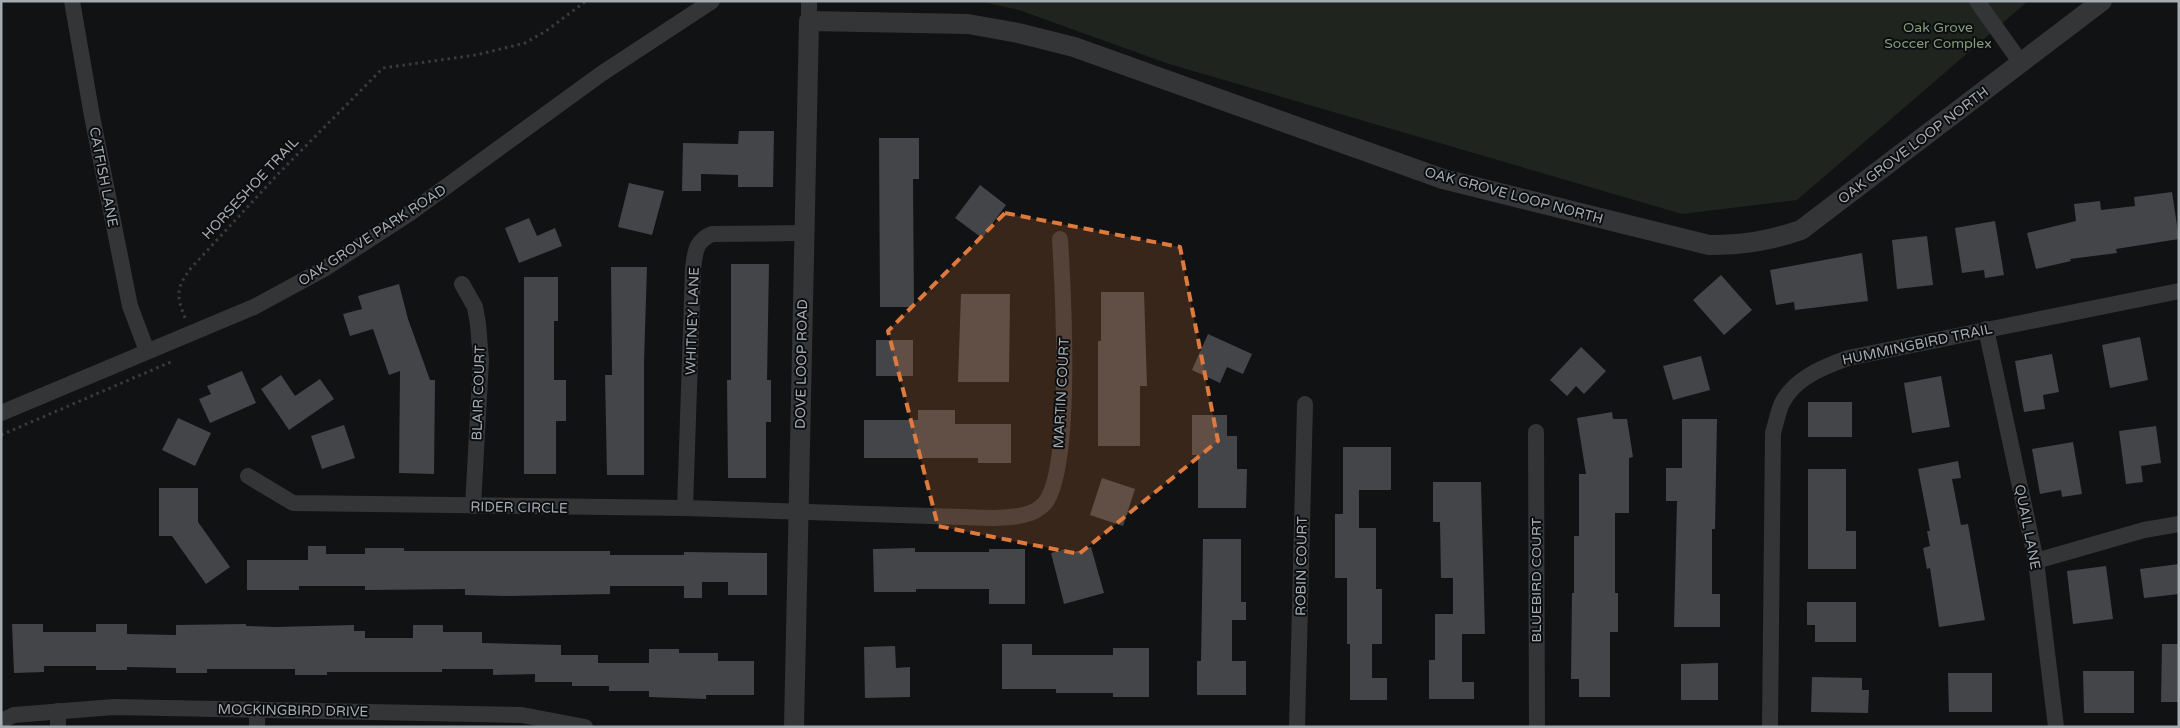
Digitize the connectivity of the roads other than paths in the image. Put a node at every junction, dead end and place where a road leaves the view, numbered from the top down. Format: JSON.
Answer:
{"nodes":[{"id":1,"x":72,"y":1,"type":"edge"},
{"id":2,"x":712,"y":1,"type":"edge"},
{"id":3,"x":809,"y":1,"type":"edge"},
{"id":4,"x":1977,"y":1,"type":"edge"},
{"id":5,"x":2102,"y":1,"type":"edge"},
{"id":6,"x":809,"y":21,"type":"junction"},
{"id":7,"x":2021,"y":63,"type":"junction"},
{"id":8,"x":804,"y":233,"type":"junction"},
{"id":9,"x":1060,"y":239,"type":"dead end"},
{"id":10,"x":462,"y":284,"type":"dead end"},
{"id":11,"x":2179,"y":291,"type":"edge"},
{"id":12,"x":1986,"y":329,"type":"junction"},
{"id":13,"x":147,"y":351,"type":"junction"},
{"id":14,"x":1305,"y":404,"type":"dead end"},
{"id":15,"x":1,"y":413,"type":"edge"},
{"id":16,"x":1536,"y":432,"type":"dead end"},
{"id":17,"x":248,"y":476,"type":"dead end"},
{"id":18,"x":473,"y":506,"type":"junction"},
{"id":19,"x":685,"y":508,"type":"junction"},
{"id":20,"x":798,"y":513,"type":"junction"},
{"id":21,"x":2179,"y":524,"type":"edge"},
{"id":22,"x":2036,"y":561,"type":"junction"},
{"id":23,"x":257,"y":709,"type":"junction"},
{"id":24,"x":58,"y":719,"type":"edge"},
{"id":25,"x":464,"y":720,"type":"edge"},
{"id":26,"x":1,"y":721,"type":"edge"},
{"id":27,"x":257,"y":727,"type":"edge"},
{"id":28,"x":585,"y":727,"type":"edge"},
{"id":29,"x":794,"y":727,"type":"edge"},
{"id":30,"x":1297,"y":727,"type":"edge"},
{"id":31,"x":1536,"y":727,"type":"edge"},
{"id":32,"x":1770,"y":727,"type":"edge"},
{"id":33,"x":2056,"y":727,"type":"edge"}],
"edges":[{"from":1,"to":13,"type":"street","name":"CATFISH LANE"},
{"from":2,"to":13,"type":"street","name":"OAK GROVE PARK ROAD"},
{"from":3,"to":6,"type":"street","name":"DOVE LOOP ROAD"},
{"from":4,"to":7,"type":"street"},
{"from":5,"to":7,"type":"street","name":"OAK GROVE LOOP NORTH"},
{"from":6,"to":7,"type":"street","name":"OAK GROVE LOOP NORTH"},
{"from":6,"to":8,"type":"street","name":"DOVE LOOP ROAD"},
{"from":8,"to":19,"type":"street","name":"WHITNEY LANE"},
{"from":8,"to":20,"type":"street","name":"DOVE LOOP ROAD"},
{"from":9,"to":20,"type":"street","name":"MARTIN COURT"},
{"from":10,"to":18,"type":"street","name":"BLAIR COURT"},
{"from":11,"to":12,"type":"street","name":"HUMMINGBIRD TRAIL"},
{"from":12,"to":22,"type":"street","name":"QUAIL LANE"},
{"from":12,"to":32,"type":"street","name":"HUMMINGBIRD TRAIL"},
{"from":13,"to":15,"type":"street","name":"OAK GROVE PARK ROAD"},
{"from":14,"to":30,"type":"street","name":"ROBIN COURT"},
{"from":16,"to":31,"type":"street","name":"BLUEBIRD COURT"},
{"from":17,"to":18,"type":"street","name":"RIDER CIRCLE"},
{"from":18,"to":19,"type":"street","name":"RIDER CIRCLE"},
{"from":19,"to":20,"type":"street","name":"RIDER CIRCLE"},
{"from":20,"to":29,"type":"street","name":"DOVE LOOP ROAD"},
{"from":21,"to":22,"type":"street"},
{"from":22,"to":33,"type":"street","name":"QUAIL LANE"},
{"from":23,"to":24,"type":"street","name":"MOCKINGBIRD DRIVE"},
{"from":23,"to":25,"type":"street","name":"MOCKINGBIRD DRIVE"},
{"from":23,"to":27,"type":"street"},
{"from":24,"to":26,"type":"street","name":"MOCKINGBIRD DRIVE"},
{"from":25,"to":28,"type":"street","name":"MOCKINGBIRD DRIVE"}]}
